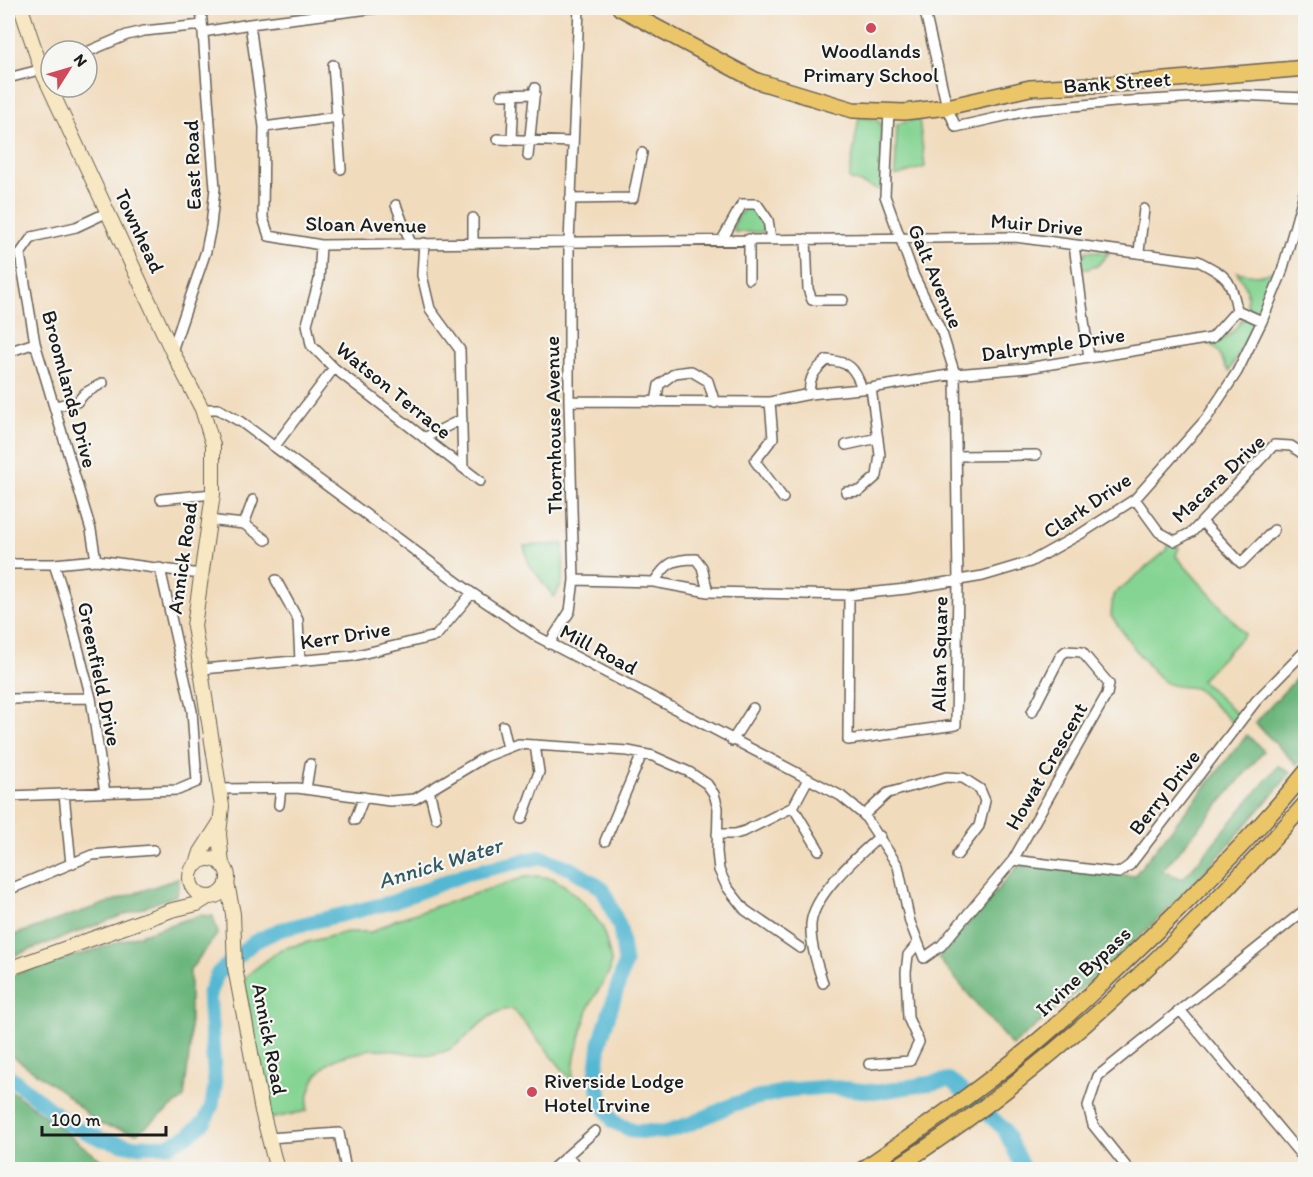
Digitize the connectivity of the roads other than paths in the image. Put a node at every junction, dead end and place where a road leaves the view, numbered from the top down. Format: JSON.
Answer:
{"nodes":[{"id":1,"x":21,"y":8,"type":"edge"},
{"id":2,"x":201,"y":8,"type":"edge"},
{"id":3,"x":372,"y":8,"type":"edge"},
{"id":4,"x":579,"y":8,"type":"edge"},
{"id":5,"x":620,"y":8,"type":"edge"},
{"id":6,"x":924,"y":8,"type":"edge"},
{"id":7,"x":250,"y":24,"type":"junction"},
{"id":8,"x":203,"y":29,"type":"junction"},
{"id":9,"x":99,"y":47,"type":"edge"},
{"id":10,"x":39,"y":52,"type":"edge"},
{"id":11,"x":333,"y":65,"type":"dead end"},
{"id":12,"x":1305,"y":68,"type":"edge"},
{"id":13,"x":39,"y":71,"type":"edge"},
{"id":14,"x":8,"y":78,"type":"edge"},
{"id":15,"x":501,"y":95,"type":"dead end"},
{"id":16,"x":514,"y":95,"type":"junction"},
{"id":17,"x":1305,"y":98,"type":"edge"},
{"id":18,"x":59,"y":99,"type":"edge"},
{"id":19,"x":947,"y":107,"type":"junction"},
{"id":20,"x":889,"y":111,"type":"junction"},
{"id":21,"x":338,"y":117,"type":"junction"},
{"id":22,"x":264,"y":127,"type":"junction"},
{"id":23,"x":497,"y":139,"type":"dead end"},
{"id":24,"x":512,"y":140,"type":"junction"},
{"id":25,"x":530,"y":140,"type":"junction"},
{"id":26,"x":572,"y":142,"type":"junction"},
{"id":27,"x":642,"y":153,"type":"dead end"},
{"id":28,"x":528,"y":156,"type":"dead end"},
{"id":29,"x":341,"y":169,"type":"dead end"},
{"id":30,"x":1305,"y":186,"type":"edge"},
{"id":31,"x":570,"y":199,"type":"junction"},
{"id":32,"x":396,"y":205,"type":"dead end"},
{"id":33,"x":1144,"y":209,"type":"dead end"},
{"id":34,"x":108,"y":212,"type":"junction"},
{"id":35,"x":473,"y":218,"type":"dead end"},
{"id":36,"x":899,"y":238,"type":"junction"},
{"id":37,"x":749,"y":239,"type":"junction"},
{"id":38,"x":771,"y":239,"type":"junction"},
{"id":39,"x":806,"y":239,"type":"junction"},
{"id":40,"x":722,"y":240,"type":"junction"},
{"id":41,"x":569,"y":242,"type":"junction"},
{"id":42,"x":424,"y":243,"type":"junction"},
{"id":43,"x":473,"y":243,"type":"junction"},
{"id":44,"x":411,"y":244,"type":"junction"},
{"id":45,"x":1074,"y":244,"type":"junction"},
{"id":46,"x":321,"y":245,"type":"junction"},
{"id":47,"x":1139,"y":252,"type":"junction"},
{"id":48,"x":749,"y":279,"type":"dead end"},
{"id":49,"x":843,"y":300,"type":"dead end"},
{"id":50,"x":1237,"y":310,"type":"junction"},
{"id":51,"x":1262,"y":321,"type":"junction"},
{"id":52,"x":35,"y":343,"type":"junction"},
{"id":53,"x":172,"y":351,"type":"junction"},
{"id":54,"x":8,"y":352,"type":"edge"},
{"id":55,"x":1089,"y":358,"type":"junction"},
{"id":56,"x":334,"y":368,"type":"junction"},
{"id":57,"x":955,"y":374,"type":"junction"},
{"id":58,"x":103,"y":383,"type":"dead end"},
{"id":59,"x":866,"y":388,"type":"junction"},
{"id":60,"x":810,"y":394,"type":"junction"},
{"id":61,"x":569,"y":401,"type":"junction"},
{"id":62,"x":656,"y":402,"type":"junction"},
{"id":63,"x":770,"y":402,"type":"junction"},
{"id":64,"x":715,"y":403,"type":"junction"},
{"id":65,"x":54,"y":406,"type":"junction"},
{"id":66,"x":201,"y":408,"type":"junction"},
{"id":67,"x":462,"y":419,"type":"junction"},
{"id":68,"x":424,"y":438,"type":"junction"},
{"id":69,"x":878,"y":438,"type":"junction"},
{"id":70,"x":846,"y":445,"type":"dead end"},
{"id":71,"x":275,"y":446,"type":"junction"},
{"id":72,"x":1036,"y":454,"type":"dead end"},
{"id":73,"x":957,"y":456,"type":"junction"},
{"id":74,"x":1305,"y":456,"type":"edge"},
{"id":75,"x":463,"y":468,"type":"junction"},
{"id":76,"x":480,"y":481,"type":"dead end"},
{"id":77,"x":846,"y":492,"type":"dead end"},
{"id":78,"x":213,"y":494,"type":"junction"},
{"id":79,"x":783,"y":498,"type":"dead end"},
{"id":80,"x":161,"y":499,"type":"dead end"},
{"id":81,"x":1135,"y":499,"type":"junction"},
{"id":82,"x":253,"y":500,"type":"dead end"},
{"id":83,"x":207,"y":520,"type":"junction"},
{"id":84,"x":1202,"y":522,"type":"junction"},
{"id":85,"x":244,"y":524,"type":"junction"},
{"id":86,"x":1274,"y":530,"type":"dead end"},
{"id":87,"x":266,"y":540,"type":"dead end"},
{"id":88,"x":96,"y":560,"type":"junction"},
{"id":89,"x":8,"y":564,"type":"edge"},
{"id":90,"x":54,"y":564,"type":"junction"},
{"id":91,"x":160,"y":568,"type":"junction"},
{"id":92,"x":200,"y":574,"type":"junction"},
{"id":93,"x":276,"y":580,"type":"dead end"},
{"id":94,"x":574,"y":580,"type":"junction"},
{"id":95,"x":958,"y":580,"type":"junction"},
{"id":96,"x":654,"y":582,"type":"junction"},
{"id":97,"x":708,"y":592,"type":"junction"},
{"id":98,"x":472,"y":593,"type":"junction"},
{"id":99,"x":849,"y":595,"type":"junction"},
{"id":100,"x":549,"y":644,"type":"junction"},
{"id":101,"x":1305,"y":650,"type":"edge"},
{"id":102,"x":300,"y":661,"type":"junction"},
{"id":103,"x":202,"y":669,"type":"junction"},
{"id":104,"x":91,"y":698,"type":"junction"},
{"id":105,"x":8,"y":699,"type":"edge"},
{"id":106,"x":753,"y":708,"type":"dead end"},
{"id":107,"x":1032,"y":712,"type":"dead end"},
{"id":108,"x":503,"y":726,"type":"dead end"},
{"id":109,"x":732,"y":741,"type":"junction"},
{"id":110,"x":535,"y":745,"type":"junction"},
{"id":111,"x":508,"y":748,"type":"junction"},
{"id":112,"x":642,"y":754,"type":"junction"},
{"id":113,"x":310,"y":764,"type":"dead end"},
{"id":114,"x":1305,"y":772,"type":"edge"},
{"id":115,"x":808,"y":779,"type":"junction"},
{"id":116,"x":281,"y":788,"type":"junction"},
{"id":117,"x":220,"y":789,"type":"junction"},
{"id":118,"x":306,"y":789,"type":"junction"},
{"id":119,"x":429,"y":790,"type":"junction"},
{"id":120,"x":105,"y":793,"type":"junction"},
{"id":121,"x":64,"y":794,"type":"junction"},
{"id":122,"x":8,"y":795,"type":"edge"},
{"id":123,"x":364,"y":797,"type":"junction"},
{"id":124,"x":1305,"y":803,"type":"edge"},
{"id":125,"x":279,"y":805,"type":"dead end"},
{"id":126,"x":794,"y":807,"type":"junction"},
{"id":127,"x":864,"y":815,"type":"junction"},
{"id":128,"x":436,"y":818,"type":"dead end"},
{"id":129,"x":522,"y":819,"type":"dead end"},
{"id":130,"x":355,"y":820,"type":"dead end"},
{"id":131,"x":221,"y":821,"type":"junction"},
{"id":132,"x":717,"y":834,"type":"junction"},
{"id":133,"x":880,"y":836,"type":"junction"},
{"id":134,"x":605,"y":841,"type":"dead end"},
{"id":135,"x":153,"y":850,"type":"dead end"},
{"id":136,"x":819,"y":850,"type":"dead end"},
{"id":137,"x":957,"y":855,"type":"dead end"},
{"id":138,"x":1013,"y":860,"type":"junction"},
{"id":139,"x":70,"y":864,"type":"junction"},
{"id":140,"x":197,"y":864,"type":"junction"},
{"id":141,"x":222,"y":865,"type":"junction"},
{"id":142,"x":227,"y":883,"type":"junction"},
{"id":143,"x":192,"y":886,"type":"junction"},
{"id":144,"x":8,"y":890,"type":"edge"},
{"id":145,"x":210,"y":897,"type":"junction"},
{"id":146,"x":172,"y":910,"type":"junction"},
{"id":147,"x":1305,"y":910,"type":"edge"},
{"id":148,"x":233,"y":914,"type":"junction"},
{"id":149,"x":918,"y":943,"type":"junction"},
{"id":150,"x":800,"y":948,"type":"dead end"},
{"id":151,"x":924,"y":958,"type":"joint"},
{"id":152,"x":8,"y":969,"type":"edge"},
{"id":153,"x":823,"y":983,"type":"dead end"},
{"id":154,"x":1180,"y":1010,"type":"junction"},
{"id":155,"x":869,"y":1064,"type":"dead end"},
{"id":156,"x":595,"y":1131,"type":"dead end"},
{"id":157,"x":269,"y":1138,"type":"junction"},
{"id":158,"x":567,"y":1156,"type":"junction"},
{"id":159,"x":1305,"y":1161,"type":"edge"},
{"id":160,"x":277,"y":1170,"type":"edge"},
{"id":161,"x":346,"y":1170,"type":"edge"},
{"id":162,"x":551,"y":1170,"type":"edge"},
{"id":163,"x":581,"y":1170,"type":"edge"},
{"id":164,"x":862,"y":1170,"type":"edge"},
{"id":165,"x":893,"y":1170,"type":"edge"},
{"id":166,"x":1129,"y":1170,"type":"edge"}],
"edges":[{"from":1,"to":10,"type":"main road","name":"Townhead"},
{"from":2,"to":8,"type":"street","name":"East Road"},
{"from":3,"to":7,"type":"street"},
{"from":4,"to":26,"type":"street","name":"Thornhouse Avenue"},
{"from":5,"to":20,"type":"main road","name":"Bank Street"},
{"from":6,"to":19,"type":"street"},
{"from":7,"to":8,"type":"street"},
{"from":7,"to":22,"type":"street","name":"Sloan Avenue"},
{"from":8,"to":9,"type":"street"},
{"from":8,"to":53,"type":"street","name":"East Road"},
{"from":11,"to":21,"type":"street"},
{"from":12,"to":19,"type":"main road","name":"Bank Street"},
{"from":13,"to":14,"type":"street"},
{"from":15,"to":16,"type":"street"},
{"from":16,"to":24,"type":"street"},
{"from":16,"to":25,"type":"street"},
{"from":17,"to":19,"type":"street","name":"Bank Street"},
{"from":18,"to":34,"type":"main road","name":"Townhead"},
{"from":19,"to":20,"type":"main road","name":"Bank Street"},
{"from":20,"to":36,"type":"street","name":"Galt Avenue"},
{"from":21,"to":22,"type":"street"},
{"from":21,"to":29,"type":"street"},
{"from":22,"to":46,"type":"street","name":"Sloan Avenue"},
{"from":23,"to":24,"type":"street"},
{"from":24,"to":25,"type":"street"},
{"from":25,"to":26,"type":"street"},
{"from":25,"to":28,"type":"street"},
{"from":26,"to":31,"type":"street","name":"Thornhouse Avenue"},
{"from":27,"to":31,"type":"street"},
{"from":30,"to":51,"type":"street","name":"Clark Drive"},
{"from":31,"to":41,"type":"street","name":"Thornhouse Avenue"},
{"from":32,"to":44,"type":"street"},
{"from":33,"to":47,"type":"street"},
{"from":34,"to":52,"type":"street","name":"Broomlands Drive"},
{"from":34,"to":53,"type":"main road","name":"Townhead"},
{"from":35,"to":43,"type":"street"},
{"from":36,"to":39,"type":"street","name":"Muir Drive"},
{"from":36,"to":45,"type":"street","name":"Muir Drive"},
{"from":36,"to":57,"type":"street","name":"Galt Avenue"},
{"from":37,"to":38,"type":"street","name":"Muir Drive"},
{"from":37,"to":40,"type":"street","name":"Muir Drive"},
{"from":37,"to":48,"type":"street"},
{"from":38,"to":39,"type":"street","name":"Muir Drive"},
{"from":38,"to":40,"type":"street"},
{"from":39,"to":49,"type":"street"},
{"from":40,"to":41,"type":"street","name":"Muir Drive"},
{"from":41,"to":43,"type":"street","name":"Sloan Avenue"},
{"from":41,"to":61,"type":"street","name":"Thornhouse Avenue"},
{"from":42,"to":43,"type":"street","name":"Sloan Avenue"},
{"from":42,"to":44,"type":"street","name":"Sloan Avenue"},
{"from":42,"to":67,"type":"street"},
{"from":44,"to":46,"type":"street","name":"Sloan Avenue"},
{"from":45,"to":47,"type":"street","name":"Muir Drive"},
{"from":45,"to":55,"type":"street"},
{"from":46,"to":56,"type":"street","name":"Watson Terrace"},
{"from":47,"to":50,"type":"street","name":"Muir Drive"},
{"from":50,"to":51,"type":"street"},
{"from":50,"to":55,"type":"street","name":"Dalrymple Drive"},
{"from":51,"to":81,"type":"street","name":"Clark Drive"},
{"from":52,"to":54,"type":"street"},
{"from":52,"to":65,"type":"street","name":"Broomlands Drive"},
{"from":53,"to":66,"type":"main road","name":"Townhead"},
{"from":55,"to":57,"type":"street","name":"Dalrymple Drive"},
{"from":56,"to":68,"type":"street","name":"Watson Terrace"},
{"from":56,"to":71,"type":"street"},
{"from":57,"to":59,"type":"street","name":"Dalrymple Drive"},
{"from":57,"to":73,"type":"street","name":"Galt Avenue"},
{"from":58,"to":65,"type":"street"},
{"from":59,"to":60,"type":"street","name":"Dalrymple Drive"},
{"from":59,"to":60,"type":"street"},
{"from":59,"to":69,"type":"street"},
{"from":60,"to":63,"type":"street","name":"Dalrymple Drive"},
{"from":61,"to":62,"type":"street","name":"Dalrymple Drive"},
{"from":61,"to":94,"type":"street","name":"Thornhouse Avenue"},
{"from":62,"to":64,"type":"street","name":"Dalrymple Drive"},
{"from":62,"to":64,"type":"street"},
{"from":63,"to":64,"type":"street","name":"Dalrymple Drive"},
{"from":63,"to":79,"type":"street"},
{"from":65,"to":88,"type":"street","name":"Broomlands Drive"},
{"from":66,"to":71,"type":"street","name":"Mill Road"},
{"from":66,"to":78,"type":"main road","name":"Annick Road"},
{"from":67,"to":68,"type":"street"},
{"from":67,"to":75,"type":"street"},
{"from":68,"to":75,"type":"street","name":"Watson Terrace"},
{"from":69,"to":70,"type":"street"},
{"from":69,"to":77,"type":"street"},
{"from":71,"to":98,"type":"street","name":"Mill Road"},
{"from":72,"to":73,"type":"street"},
{"from":73,"to":95,"type":"street","name":"Galt Avenue"},
{"from":74,"to":84,"type":"street","name":"Macara Drive"},
{"from":75,"to":76,"type":"street","name":"Watson Terrace"},
{"from":78,"to":80,"type":"street"},
{"from":78,"to":83,"type":"main road","name":"Annick Road"},
{"from":81,"to":84,"type":"street","name":"Macara Drive"},
{"from":81,"to":95,"type":"street","name":"Clark Drive"},
{"from":82,"to":85,"type":"street"},
{"from":83,"to":85,"type":"street"},
{"from":83,"to":92,"type":"main road","name":"Annick Road"},
{"from":84,"to":86,"type":"street"},
{"from":85,"to":87,"type":"street"},
{"from":88,"to":90,"type":"street"},
{"from":88,"to":91,"type":"street"},
{"from":89,"to":90,"type":"street"},
{"from":90,"to":104,"type":"street","name":"Greenfield Drive"},
{"from":91,"to":92,"type":"street"},
{"from":91,"to":120,"type":"street","name":"Annick Road"},
{"from":92,"to":103,"type":"main road","name":"Annick Road"},
{"from":93,"to":102,"type":"street"},
{"from":94,"to":96,"type":"street","name":"Clark Drive"},
{"from":94,"to":100,"type":"street","name":"Thornhouse Avenue"},
{"from":95,"to":99,"type":"street","name":"Clark Drive"},
{"from":95,"to":99,"type":"street","name":"Allan Square"},
{"from":96,"to":97,"type":"street","name":"Clark Drive"},
{"from":96,"to":97,"type":"street"},
{"from":97,"to":99,"type":"street","name":"Clark Drive"},
{"from":98,"to":100,"type":"street","name":"Mill Road"},
{"from":98,"to":102,"type":"street","name":"Kerr Drive"},
{"from":100,"to":109,"type":"street","name":"Mill Road"},
{"from":101,"to":138,"type":"street","name":"Berry Drive"},
{"from":102,"to":103,"type":"street","name":"Kerr Drive"},
{"from":103,"to":117,"type":"main road","name":"Annick Road"},
{"from":104,"to":105,"type":"street"},
{"from":104,"to":120,"type":"street","name":"Greenfield Drive"},
{"from":106,"to":109,"type":"street"},
{"from":107,"to":138,"type":"street","name":"Howat Crescent"},
{"from":108,"to":111,"type":"street"},
{"from":109,"to":115,"type":"street","name":"Mill Road"},
{"from":110,"to":111,"type":"street"},
{"from":110,"to":112,"type":"street"},
{"from":110,"to":129,"type":"street"},
{"from":111,"to":119,"type":"street"},
{"from":112,"to":132,"type":"street"},
{"from":112,"to":134,"type":"street"},
{"from":113,"to":118,"type":"street"},
{"from":114,"to":164,"type":"main road","name":"Irvine Bypass"},
{"from":115,"to":126,"type":"street"},
{"from":115,"to":127,"type":"street","name":"Mill Road"},
{"from":116,"to":117,"type":"street"},
{"from":116,"to":118,"type":"street"},
{"from":116,"to":125,"type":"street"},
{"from":117,"to":131,"type":"main road","name":"Annick Road"},
{"from":118,"to":123,"type":"street"},
{"from":119,"to":123,"type":"street"},
{"from":119,"to":128,"type":"street"},
{"from":120,"to":121,"type":"street"},
{"from":121,"to":122,"type":"street"},
{"from":121,"to":139,"type":"street"},
{"from":123,"to":130,"type":"street"},
{"from":124,"to":165,"type":"main road","name":"Irvine Bypass"},
{"from":126,"to":132,"type":"street"},
{"from":126,"to":136,"type":"street"},
{"from":127,"to":133,"type":"street","name":"Mill Road"},
{"from":127,"to":137,"type":"street"},
{"from":131,"to":140,"type":"main road"},
{"from":131,"to":141,"type":"main road","name":"Annick Road"},
{"from":132,"to":150,"type":"street"},
{"from":133,"to":149,"type":"street","name":"Mill Road"},
{"from":133,"to":153,"type":"street"},
{"from":135,"to":139,"type":"street"},
{"from":138,"to":151,"type":"street","name":"Howat Crescent"},
{"from":139,"to":144,"type":"street"},
{"from":140,"to":141,"type":"main road"},
{"from":140,"to":143,"type":"main road"},
{"from":141,"to":142,"type":"main road"},
{"from":142,"to":145,"type":"main road"},
{"from":142,"to":148,"type":"main road","name":"Annick Road"},
{"from":143,"to":145,"type":"main road"},
{"from":143,"to":146,"type":"main road"},
{"from":145,"to":146,"type":"main road"},
{"from":145,"to":148,"type":"main road"},
{"from":146,"to":152,"type":"main road"},
{"from":147,"to":154,"type":"street"},
{"from":148,"to":157,"type":"main road","name":"Annick Road"},
{"from":149,"to":151,"type":"street","name":"Mill Road"},
{"from":149,"to":155,"type":"street"},
{"from":154,"to":159,"type":"street"},
{"from":154,"to":166,"type":"street"},
{"from":156,"to":158,"type":"street"},
{"from":157,"to":160,"type":"main road","name":"Annick Road"},
{"from":157,"to":161,"type":"street"},
{"from":158,"to":162,"type":"street"},
{"from":158,"to":163,"type":"street"}]}
